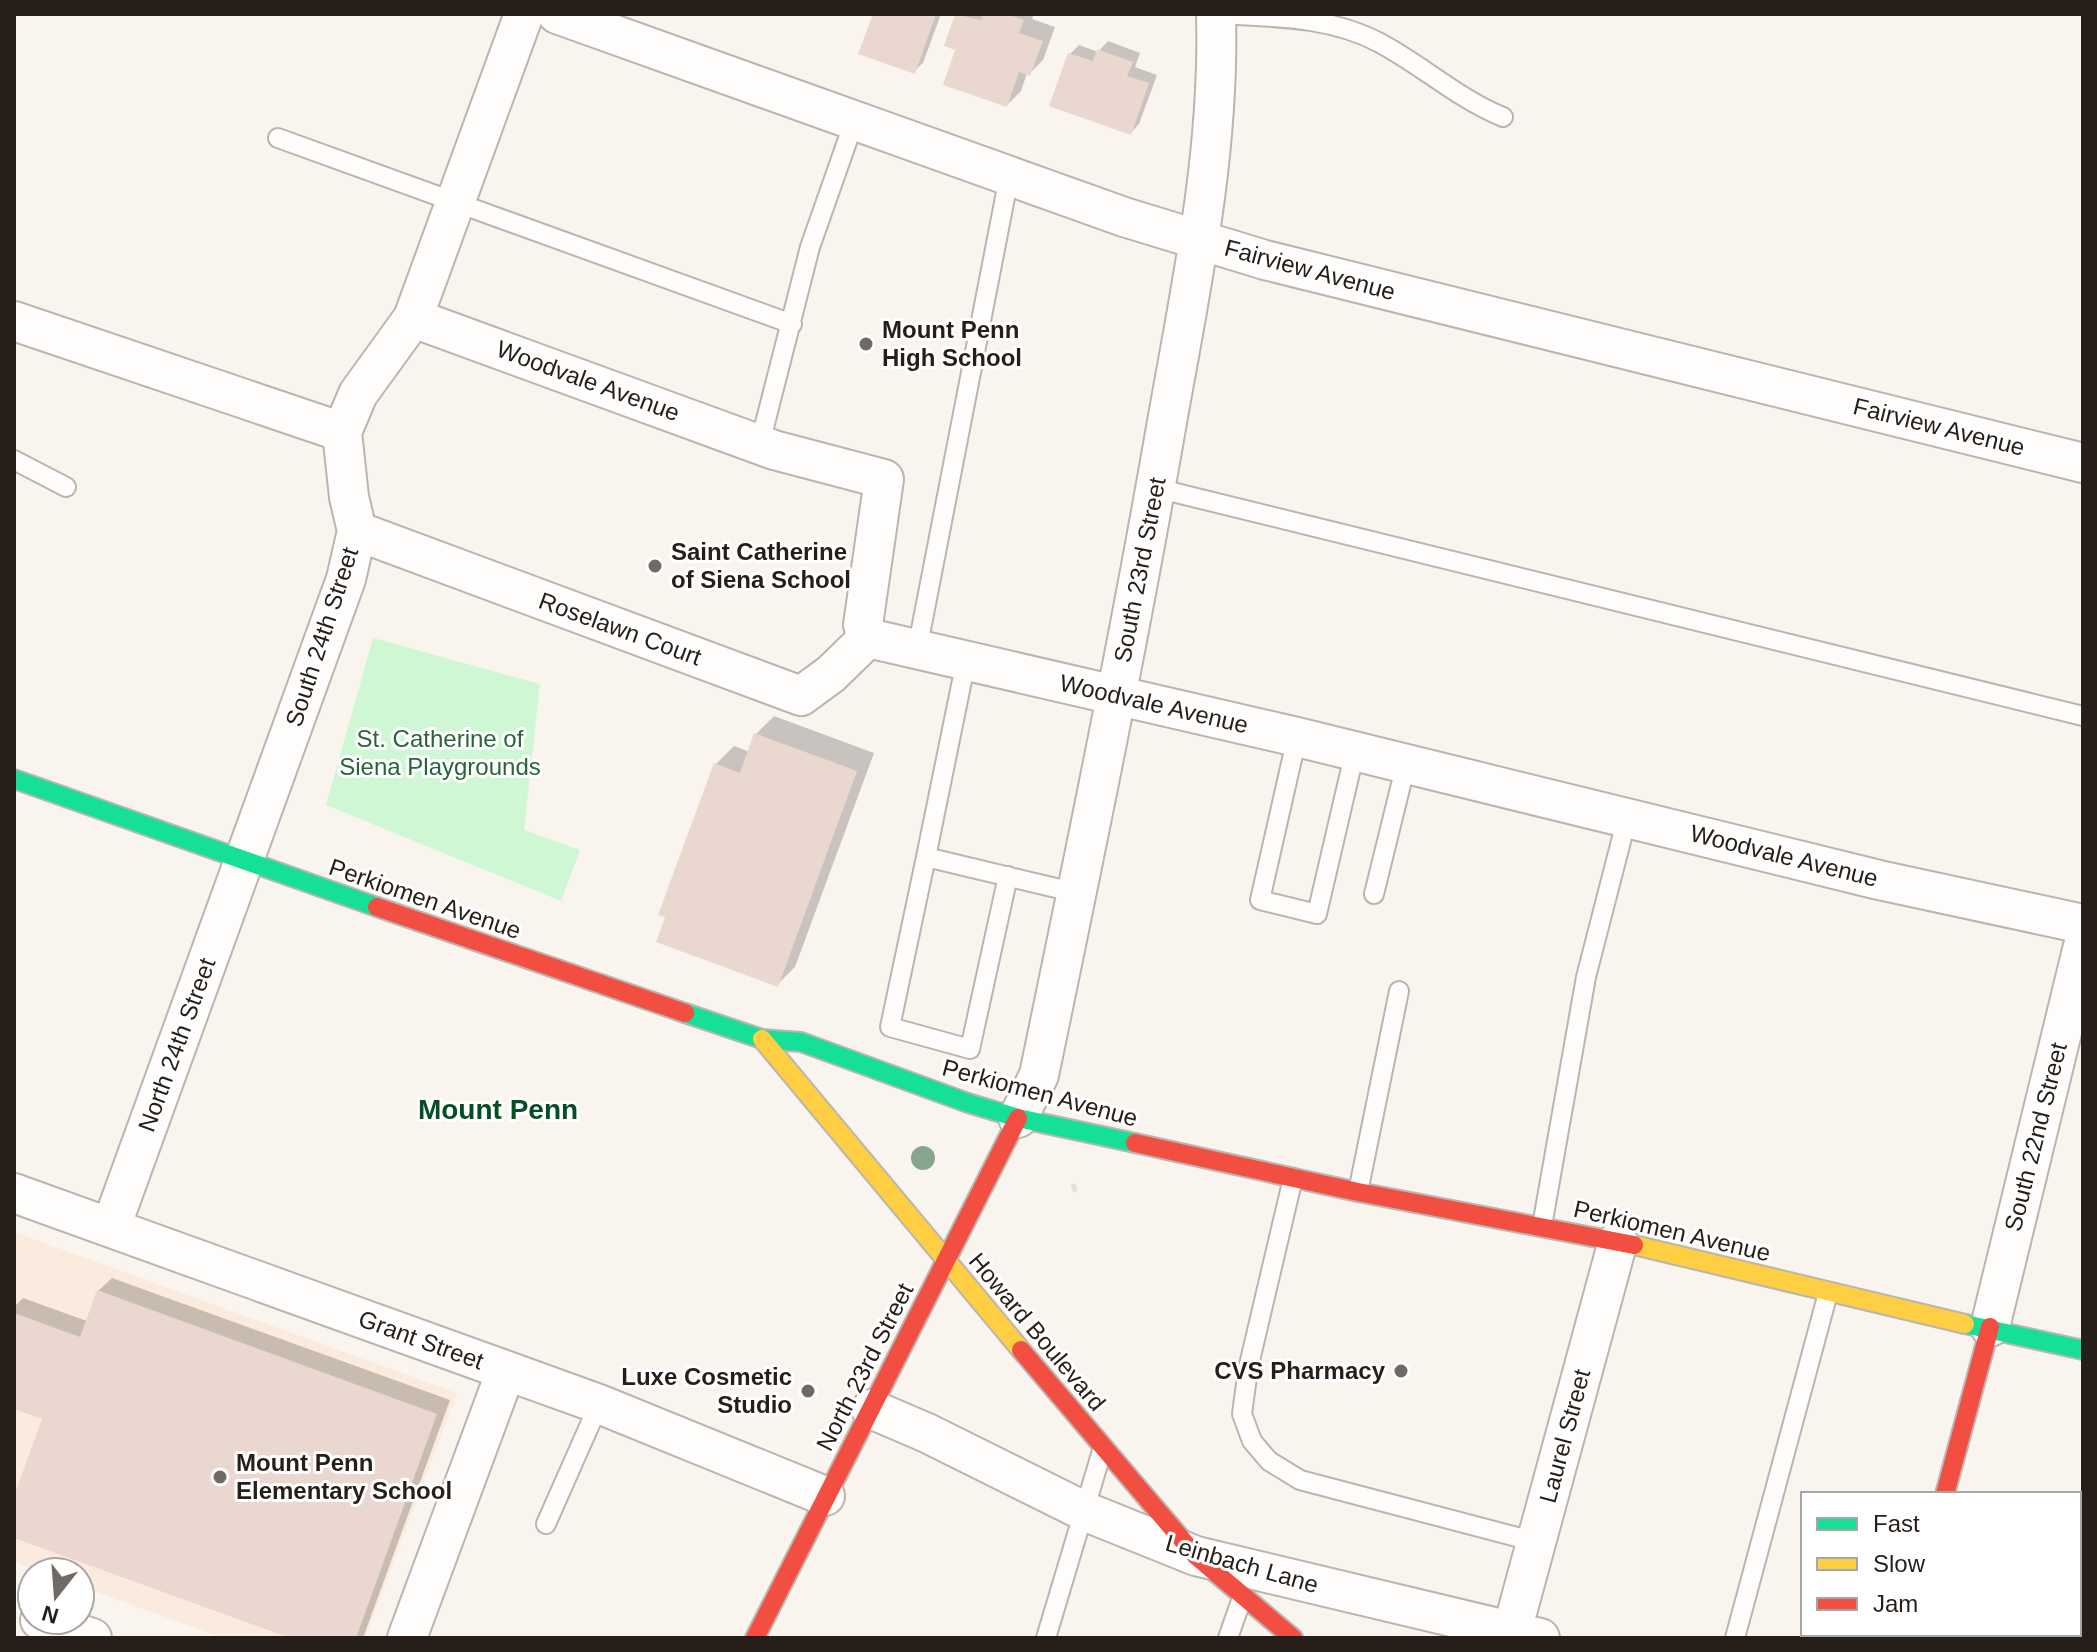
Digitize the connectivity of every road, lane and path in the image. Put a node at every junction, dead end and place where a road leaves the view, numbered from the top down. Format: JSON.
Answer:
{"nodes":[{"id":1,"x":524,"y":14,"type":"edge"},
{"id":2,"x":557,"y":14,"type":"edge"},
{"id":3,"x":1216,"y":14,"type":"edge"},
{"id":4,"x":1503,"y":117,"type":"dead end"},
{"id":5,"x":854,"y":122,"type":"junction"},
{"id":6,"x":278,"y":138,"type":"dead end"},
{"id":7,"x":1009,"y":177,"type":"junction"},
{"id":8,"x":455,"y":203,"type":"junction"},
{"id":9,"x":1199,"y":240,"type":"junction"},
{"id":10,"x":413,"y":318,"type":"junction"},
{"id":11,"x":14,"y":321,"type":"edge"},
{"id":12,"x":792,"y":324,"type":"junction"},
{"id":13,"x":342,"y":432,"type":"junction"},
{"id":14,"x":760,"y":443,"type":"junction"},
{"id":15,"x":14,"y":460,"type":"edge"},
{"id":16,"x":2083,"y":463,"type":"edge"},
{"id":17,"x":66,"y":487,"type":"dead end"},
{"id":18,"x":1156,"y":488,"type":"junction"},
{"id":19,"x":357,"y":531,"type":"junction"},
{"id":20,"x":868,"y":638,"type":"junction"},
{"id":21,"x":917,"y":650,"type":"junction"},
{"id":22,"x":966,"y":661,"type":"junction"},
{"id":23,"x":1117,"y":696,"type":"junction"},
{"id":24,"x":2083,"y":716,"type":"edge"},
{"id":25,"x":1297,"y":737,"type":"junction"},
{"id":26,"x":1355,"y":751,"type":"junction"},
{"id":27,"x":1406,"y":764,"type":"junction"},
{"id":28,"x":14,"y":779,"type":"edge"},
{"id":29,"x":1627,"y":818,"type":"junction"},
{"id":30,"x":926,"y":857,"type":"junction"},
{"id":31,"x":244,"y":862,"type":"junction"},
{"id":32,"x":1008,"y":876,"type":"junction"},
{"id":33,"x":1077,"y":893,"type":"junction"},
{"id":34,"x":1374,"y":894,"type":"dead end"},
{"id":35,"x":2083,"y":924,"type":"edge"},
{"id":36,"x":2083,"y":946,"type":"edge"},
{"id":37,"x":1399,"y":991,"type":"dead end"},
{"id":38,"x":762,"y":1039,"type":"junction"},
{"id":39,"x":1018,"y":1118,"type":"junction"},
{"id":40,"x":1293,"y":1178,"type":"junction"},
{"id":41,"x":1073,"y":1184,"type":"dead end"},
{"id":42,"x":1358,"y":1192,"type":"junction"},
{"id":43,"x":14,"y":1193,"type":"edge"},
{"id":44,"x":1076,"y":1194,"type":"dead end"},
{"id":45,"x":1542,"y":1226,"type":"junction"},
{"id":46,"x":111,"y":1227,"type":"junction"},
{"id":47,"x":1618,"y":1241,"type":"junction"},
{"id":48,"x":946,"y":1260,"type":"junction"},
{"id":49,"x":1828,"y":1293,"type":"junction"},
{"id":50,"x":1990,"y":1327,"type":"junction"},
{"id":51,"x":2083,"y":1350,"type":"edge"},
{"id":52,"x":506,"y":1371,"type":"junction"},
{"id":53,"x":599,"y":1404,"type":"junction"},
{"id":54,"x":871,"y":1409,"type":"junction"},
{"id":55,"x":1103,"y":1448,"type":"junction"},
{"id":56,"x":1946,"y":1492,"type":"edge"},
{"id":57,"x":825,"y":1496,"type":"junction"},
{"id":58,"x":1084,"y":1511,"type":"junction"},
{"id":59,"x":546,"y":1524,"type":"dead end"},
{"id":60,"x":1536,"y":1542,"type":"junction"},
{"id":61,"x":1196,"y":1556,"type":"junction"},
{"id":62,"x":1243,"y":1595,"type":"junction"},
{"id":63,"x":1526,"y":1634,"type":"edge"},
{"id":64,"x":407,"y":1638,"type":"edge"},
{"id":65,"x":755,"y":1638,"type":"edge"},
{"id":66,"x":1046,"y":1638,"type":"edge"},
{"id":67,"x":1228,"y":1638,"type":"edge"},
{"id":68,"x":1293,"y":1638,"type":"edge"},
{"id":69,"x":1735,"y":1638,"type":"edge"}],
"edges":[{"from":1,"to":8,"type":"street","name":"South 24th Street"},
{"from":2,"to":5,"type":"street","name":"Fairview Avenue"},
{"from":3,"to":4,"type":"lane"},
{"from":3,"to":9,"type":"street","name":"South 23rd Street"},
{"from":5,"to":7,"type":"street","name":"Fairview Avenue"},
{"from":5,"to":12,"type":"lane"},
{"from":6,"to":8,"type":"lane"},
{"from":7,"to":9,"type":"street","name":"Fairview Avenue"},
{"from":7,"to":21,"type":"lane"},
{"from":8,"to":10,"type":"street","name":"South 24th Street"},
{"from":8,"to":12,"type":"lane"},
{"from":9,"to":16,"type":"street","name":"Fairview Avenue"},
{"from":9,"to":18,"type":"street","name":"South 23rd Street"},
{"from":10,"to":13,"type":"street","name":"South 24th Street"},
{"from":10,"to":14,"type":"street","name":"Woodvale Avenue"},
{"from":11,"to":13,"type":"street"},
{"from":12,"to":14,"type":"lane"},
{"from":13,"to":19,"type":"street","name":"South 24th Street"},
{"from":14,"to":20,"type":"street","name":"Woodvale Avenue"},
{"from":15,"to":17,"type":"lane"},
{"from":18,"to":23,"type":"street","name":"South 23rd Street"},
{"from":18,"to":24,"type":"lane"},
{"from":19,"to":20,"type":"street","name":"Roselawn Court"},
{"from":19,"to":31,"type":"street","name":"South 24th Street"},
{"from":20,"to":21,"type":"street","name":"Woodvale Avenue"},
{"from":21,"to":22,"type":"street","name":"Woodvale Avenue"},
{"from":22,"to":23,"type":"street","name":"Woodvale Avenue"},
{"from":22,"to":30,"type":"lane"},
{"from":23,"to":25,"type":"street","name":"Woodvale Avenue"},
{"from":23,"to":33,"type":"street","name":"South 23rd Street"},
{"from":25,"to":26,"type":"street","name":"Woodvale Avenue"},
{"from":25,"to":26,"type":"lane"},
{"from":26,"to":27,"type":"street","name":"Woodvale Avenue"},
{"from":27,"to":29,"type":"street","name":"Woodvale Avenue"},
{"from":27,"to":34,"type":"lane"},
{"from":28,"to":31,"type":"main road","name":"Perkiomen Avenue"},
{"from":29,"to":35,"type":"street","name":"Woodvale Avenue"},
{"from":29,"to":45,"type":"lane"},
{"from":30,"to":32,"type":"lane"},
{"from":30,"to":32,"type":"lane"},
{"from":31,"to":38,"type":"main road","name":"Perkiomen Avenue"},
{"from":31,"to":46,"type":"street","name":"North 24th Street"},
{"from":32,"to":33,"type":"lane"},
{"from":33,"to":39,"type":"street","name":"South 23rd Street"},
{"from":36,"to":50,"type":"street","name":"South 22nd Street"},
{"from":37,"to":42,"type":"lane"},
{"from":38,"to":39,"type":"main road","name":"Perkiomen Avenue"},
{"from":38,"to":48,"type":"main road","name":"Howard Boulevard"},
{"from":39,"to":40,"type":"main road","name":"Perkiomen Avenue"},
{"from":39,"to":48,"type":"main road","name":"North 23rd Street"},
{"from":40,"to":42,"type":"main road","name":"Perkiomen Avenue"},
{"from":40,"to":60,"type":"lane"},
{"from":41,"to":44,"type":"path"},
{"from":42,"to":45,"type":"main road","name":"Perkiomen Avenue"},
{"from":43,"to":46,"type":"street","name":"Grant Street"},
{"from":45,"to":47,"type":"main road","name":"Perkiomen Avenue"},
{"from":46,"to":52,"type":"street","name":"Grant Street"},
{"from":47,"to":49,"type":"main road","name":"Perkiomen Avenue"},
{"from":47,"to":60,"type":"street","name":"Laurel Street"},
{"from":48,"to":54,"type":"main road","name":"North 23rd Street"},
{"from":48,"to":55,"type":"main road","name":"Howard Boulevard"},
{"from":49,"to":50,"type":"main road","name":"Perkiomen Avenue"},
{"from":49,"to":69,"type":"lane"},
{"from":50,"to":51,"type":"main road","name":"Perkiomen Avenue"},
{"from":50,"to":56,"type":"main road"},
{"from":52,"to":53,"type":"street","name":"Grant Street"},
{"from":52,"to":64,"type":"street"},
{"from":53,"to":57,"type":"street","name":"Grant Street"},
{"from":53,"to":59,"type":"lane"},
{"from":54,"to":57,"type":"main road","name":"North 23rd Street"},
{"from":54,"to":58,"type":"street","name":"Leinbach Lane"},
{"from":55,"to":58,"type":"lane"},
{"from":55,"to":61,"type":"main road","name":"Howard Boulevard"},
{"from":57,"to":65,"type":"main road","name":"North 23rd Street"},
{"from":58,"to":61,"type":"street","name":"Leinbach Lane"},
{"from":58,"to":66,"type":"lane"},
{"from":60,"to":63,"type":"street","name":"Laurel Street"},
{"from":61,"to":62,"type":"main road","name":"Howard Boulevard"},
{"from":61,"to":63,"type":"street","name":"Leinbach Lane"},
{"from":62,"to":67,"type":"lane"},
{"from":62,"to":68,"type":"main road","name":"Howard Boulevard"}]}
